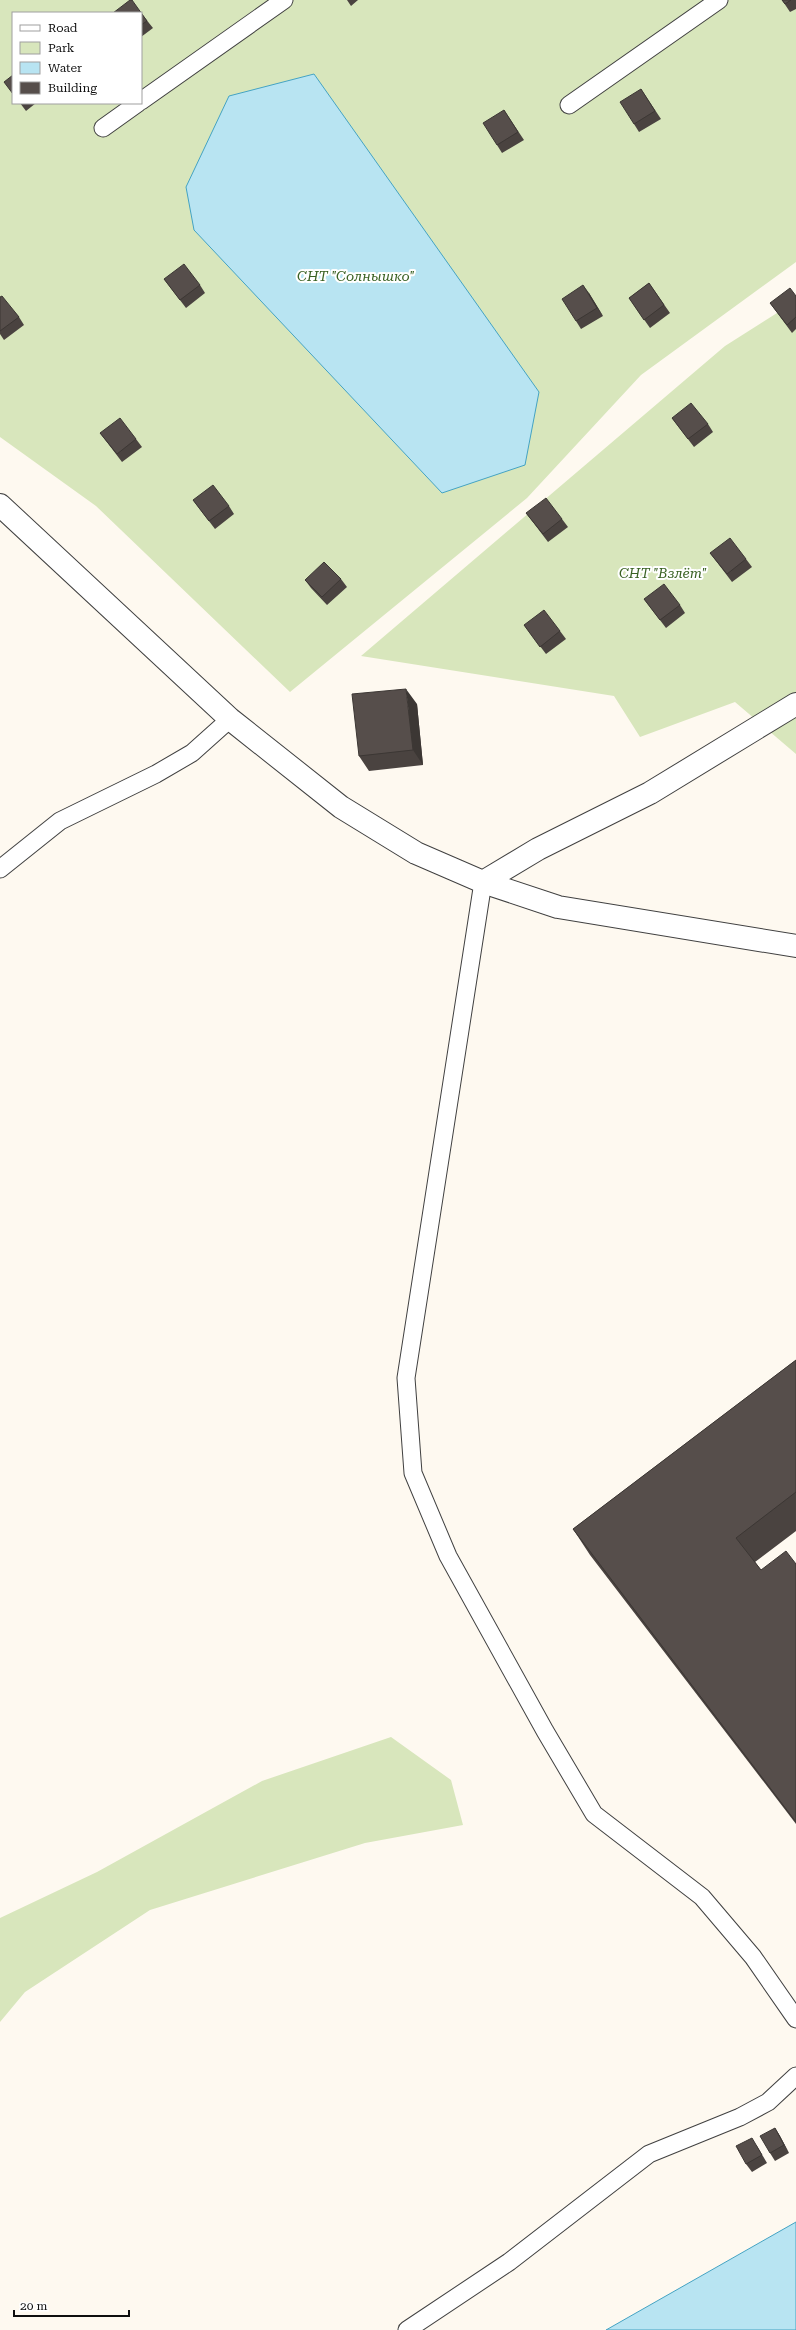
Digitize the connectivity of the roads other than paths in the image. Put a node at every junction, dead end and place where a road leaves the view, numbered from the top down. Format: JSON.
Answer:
{"nodes":[{"id":1,"x":284,"y":0,"type":"edge"},
{"id":2,"x":719,"y":0,"type":"edge"},
{"id":3,"x":142,"y":100,"type":"edge"},
{"id":4,"x":137,"y":104,"type":"edge"},
{"id":5,"x":569,"y":105,"type":"dead end"},
{"id":6,"x":103,"y":128,"type":"dead end"},
{"id":7,"x":0,"y":505,"type":"edge"},
{"id":8,"x":796,"y":704,"type":"edge"},
{"id":9,"x":230,"y":719,"type":"junction"},
{"id":10,"x":0,"y":868,"type":"edge"},
{"id":11,"x":483,"y":882,"type":"junction"},
{"id":12,"x":796,"y":946,"type":"edge"},
{"id":13,"x":796,"y":2018,"type":"edge"},
{"id":14,"x":796,"y":2076,"type":"edge"},
{"id":15,"x":407,"y":2330,"type":"edge"}],
"edges":[{"from":1,"to":3,"type":"lane"},
{"from":2,"to":5,"type":"lane"},
{"from":4,"to":6,"type":"lane"},
{"from":7,"to":9,"type":"street"},
{"from":8,"to":11,"type":"street"},
{"from":9,"to":10,"type":"lane"},
{"from":9,"to":11,"type":"street"},
{"from":11,"to":12,"type":"street"},
{"from":11,"to":13,"type":"lane"},
{"from":14,"to":15,"type":"lane"}]}
